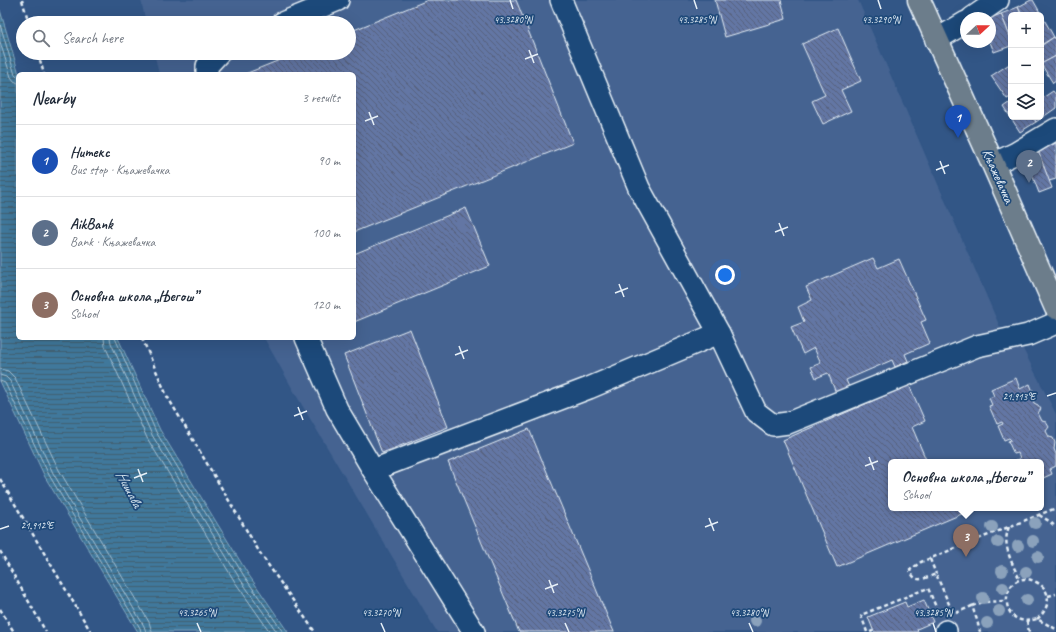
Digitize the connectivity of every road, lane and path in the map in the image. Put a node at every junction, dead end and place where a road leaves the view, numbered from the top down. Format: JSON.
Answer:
{"nodes":[{"id":1,"x":22,"y":0,"type":"edge"},
{"id":2,"x":338,"y":0,"type":"edge"},
{"id":3,"x":561,"y":0,"type":"edge"},
{"id":4,"x":919,"y":0,"type":"edge"},
{"id":5,"x":998,"y":0,"type":"edge"},
{"id":6,"x":981,"y":12,"type":"edge"},
{"id":7,"x":27,"y":16,"type":"edge"},
{"id":8,"x":299,"y":16,"type":"edge"},
{"id":9,"x":960,"y":26,"type":"edge"},
{"id":10,"x":936,"y":40,"type":"junction"},
{"id":11,"x":40,"y":60,"type":"edge"},
{"id":12,"x":213,"y":60,"type":"edge"},
{"id":13,"x":43,"y":72,"type":"edge"},
{"id":14,"x":207,"y":72,"type":"edge"},
{"id":15,"x":1056,"y":129,"type":"edge"},
{"id":16,"x":994,"y":164,"type":"junction"},
{"id":17,"x":705,"y":308,"type":"junction"},
{"id":18,"x":1056,"y":308,"type":"edge"},
{"id":19,"x":1056,"y":323,"type":"edge"},
{"id":20,"x":719,"y":333,"type":"junction"},
{"id":21,"x":143,"y":340,"type":"edge"},
{"id":22,"x":307,"y":340,"type":"edge"},
{"id":23,"x":682,"y":348,"type":"junction"},
{"id":24,"x":373,"y":470,"type":"junction"},
{"id":25,"x":0,"y":479,"type":"edge"},
{"id":26,"x":1056,"y":508,"type":"edge"},
{"id":27,"x":1038,"y":515,"type":"junction"},
{"id":28,"x":1009,"y":527,"type":"junction"},
{"id":29,"x":1056,"y":527,"type":"edge"},
{"id":30,"x":0,"y":551,"type":"edge"},
{"id":31,"x":930,"y":558,"type":"junction"},
{"id":32,"x":936,"y":574,"type":"junction"},
{"id":33,"x":1020,"y":580,"type":"junction"},
{"id":34,"x":1056,"y":594,"type":"edge"},
{"id":35,"x":1048,"y":596,"type":"junction"},
{"id":36,"x":1006,"y":601,"type":"junction"},
{"id":37,"x":972,"y":606,"type":"junction"},
{"id":38,"x":0,"y":609,"type":"edge"},
{"id":39,"x":1037,"y":619,"type":"junction"},
{"id":40,"x":1027,"y":621,"type":"junction"},
{"id":41,"x":1056,"y":629,"type":"edge"},
{"id":42,"x":946,"y":631,"type":"edge"},
{"id":43,"x":14,"y":632,"type":"edge"},
{"id":44,"x":46,"y":632,"type":"edge"},
{"id":45,"x":91,"y":632,"type":"edge"},
{"id":46,"x":315,"y":632,"type":"edge"},
{"id":47,"x":474,"y":632,"type":"edge"},
{"id":48,"x":870,"y":632,"type":"edge"},
{"id":49,"x":980,"y":632,"type":"edge"},
{"id":50,"x":1029,"y":632,"type":"edge"}],
"edges":[{"from":1,"to":7,"type":"path"},
{"from":2,"to":8,"type":"street"},
{"from":3,"to":17,"type":"street"},
{"from":4,"to":10,"type":"main road","name":"Књажевачка"},
{"from":5,"to":6,"type":"street"},
{"from":9,"to":10,"type":"street"},
{"from":10,"to":16,"type":"main road","name":"Књажевачка"},
{"from":11,"to":13,"type":"path"},
{"from":12,"to":14,"type":"street"},
{"from":15,"to":16,"type":"street"},
{"from":16,"to":18,"type":"main road","name":"Књажевачка"},
{"from":17,"to":20,"type":"street"},
{"from":17,"to":23,"type":"street"},
{"from":19,"to":20,"type":"street"},
{"from":20,"to":23,"type":"street"},
{"from":21,"to":46,"type":"path"},
{"from":22,"to":24,"type":"street"},
{"from":23,"to":24,"type":"street"},
{"from":24,"to":47,"type":"street"},
{"from":25,"to":45,"type":"path"},
{"from":26,"to":27,"type":"path"},
{"from":27,"to":28,"type":"path"},
{"from":27,"to":29,"type":"path"},
{"from":28,"to":31,"type":"path"},
{"from":28,"to":33,"type":"path"},
{"from":30,"to":44,"type":"path"},
{"from":31,"to":32,"type":"path"},
{"from":31,"to":32,"type":"path"},
{"from":32,"to":37,"type":"path"},
{"from":33,"to":35,"type":"path"},
{"from":33,"to":36,"type":"path"},
{"from":34,"to":35,"type":"path"},
{"from":35,"to":39,"type":"path"},
{"from":36,"to":37,"type":"path"},
{"from":36,"to":40,"type":"path"},
{"from":37,"to":49,"type":"path"},
{"from":38,"to":43,"type":"path"},
{"from":39,"to":40,"type":"path"},
{"from":39,"to":41,"type":"path"},
{"from":40,"to":50,"type":"path"},
{"from":42,"to":48,"type":"path"}]}
